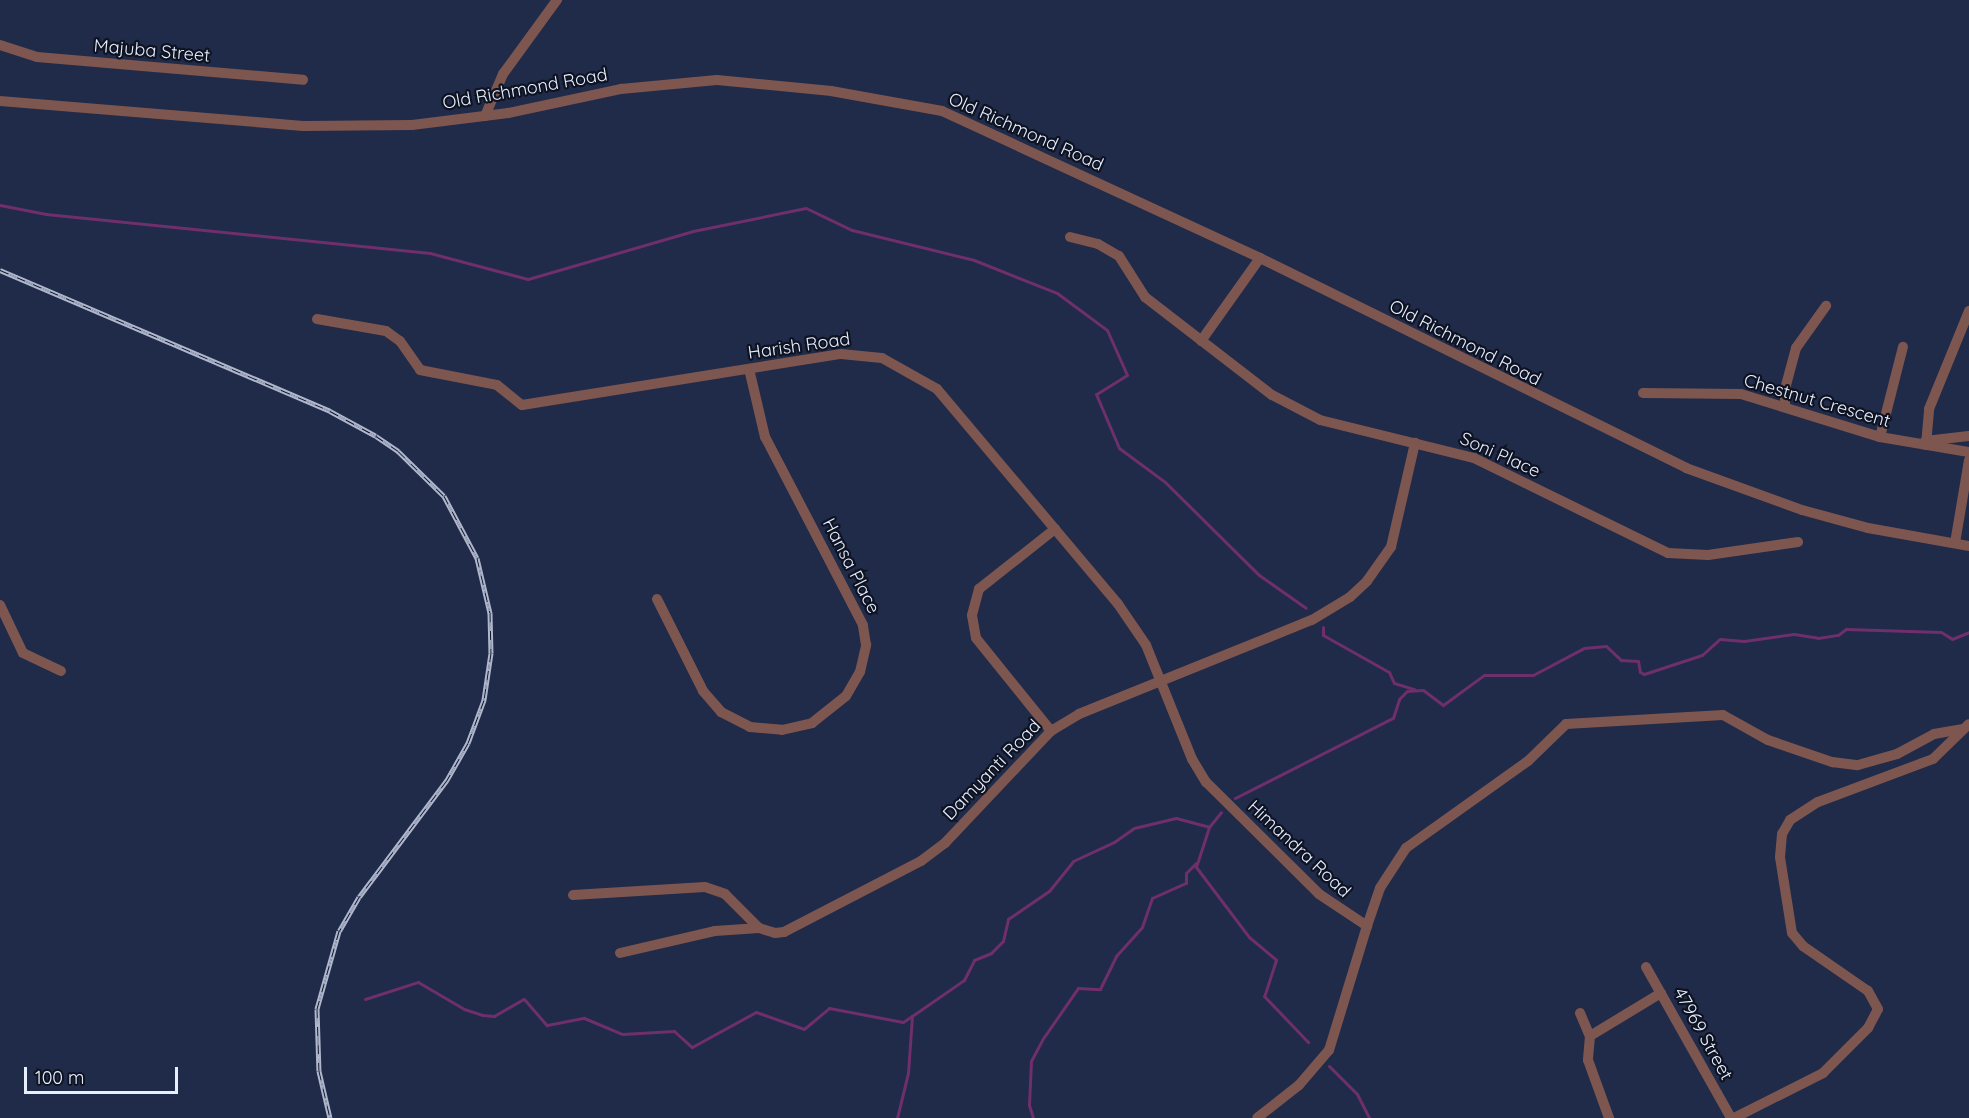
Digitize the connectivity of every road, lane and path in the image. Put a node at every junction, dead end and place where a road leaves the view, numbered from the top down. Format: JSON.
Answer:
{"nodes":[{"id":1,"x":557,"y":0,"type":"edge"},
{"id":2,"x":0,"y":45,"type":"edge"},
{"id":3,"x":303,"y":80,"type":"dead end"},
{"id":4,"x":0,"y":101,"type":"edge"},
{"id":5,"x":485,"y":116,"type":"junction"},
{"id":6,"x":1070,"y":237,"type":"dead end"},
{"id":7,"x":1260,"y":258,"type":"junction"},
{"id":8,"x":1826,"y":306,"type":"dead end"},
{"id":9,"x":1969,"y":311,"type":"edge"},
{"id":10,"x":317,"y":319,"type":"dead end"},
{"id":11,"x":1201,"y":341,"type":"junction"},
{"id":12,"x":1903,"y":346,"type":"dead end"},
{"id":13,"x":749,"y":369,"type":"junction"},
{"id":14,"x":1643,"y":393,"type":"dead end"},
{"id":15,"x":1785,"y":406,"type":"junction"},
{"id":16,"x":1969,"y":436,"type":"edge"},
{"id":17,"x":1880,"y":437,"type":"junction"},
{"id":18,"x":1415,"y":443,"type":"junction"},
{"id":19,"x":1925,"y":443,"type":"junction"},
{"id":20,"x":1969,"y":452,"type":"edge"},
{"id":21,"x":1969,"y":460,"type":"edge"},
{"id":22,"x":1054,"y":529,"type":"junction"},
{"id":23,"x":1798,"y":542,"type":"dead end"},
{"id":24,"x":1955,"y":543,"type":"junction"},
{"id":25,"x":1969,"y":546,"type":"edge"},
{"id":26,"x":657,"y":599,"type":"dead end"},
{"id":27,"x":0,"y":605,"type":"edge"},
{"id":28,"x":61,"y":671,"type":"dead end"},
{"id":29,"x":1162,"y":681,"type":"junction"},
{"id":30,"x":1966,"y":726,"type":"edge"},
{"id":31,"x":1051,"y":731,"type":"junction"},
{"id":32,"x":573,"y":895,"type":"dead end"},
{"id":33,"x":1367,"y":926,"type":"junction"},
{"id":34,"x":759,"y":928,"type":"junction"},
{"id":35,"x":620,"y":953,"type":"dead end"},
{"id":36,"x":1646,"y":967,"type":"dead end"},
{"id":37,"x":1660,"y":993,"type":"junction"},
{"id":38,"x":1580,"y":1013,"type":"dead end"},
{"id":39,"x":1590,"y":1036,"type":"junction"},
{"id":40,"x":1257,"y":1118,"type":"edge"},
{"id":41,"x":1609,"y":1118,"type":"edge"},
{"id":42,"x":1733,"y":1118,"type":"edge"}],
"edges":[{"from":1,"to":5,"type":"street"},
{"from":2,"to":3,"type":"street","name":"Majuba Street"},
{"from":4,"to":5,"type":"street","name":"Old Richmond Road"},
{"from":5,"to":7,"type":"street","name":"Old Richmond Road"},
{"from":6,"to":11,"type":"street","name":"Soni Place"},
{"from":7,"to":11,"type":"street"},
{"from":7,"to":24,"type":"street","name":"Old Richmond Road"},
{"from":8,"to":15,"type":"street"},
{"from":9,"to":19,"type":"street"},
{"from":10,"to":13,"type":"street","name":"Harish Road"},
{"from":11,"to":18,"type":"street","name":"Soni Place"},
{"from":12,"to":17,"type":"street"},
{"from":13,"to":22,"type":"street","name":"Harish Road"},
{"from":13,"to":26,"type":"street","name":"Hansa Place"},
{"from":14,"to":15,"type":"street","name":"Chestnut Crescent"},
{"from":15,"to":17,"type":"street","name":"Chestnut Crescent"},
{"from":16,"to":19,"type":"street","name":"Chestnut Crescent"},
{"from":17,"to":19,"type":"street","name":"Chestnut Crescent"},
{"from":18,"to":23,"type":"street","name":"Soni Place"},
{"from":18,"to":29,"type":"street","name":"Damyanti Road"},
{"from":19,"to":20,"type":"street","name":"Chestnut Crescent"},
{"from":21,"to":24,"type":"street"},
{"from":22,"to":29,"type":"street","name":"Harish Road"},
{"from":22,"to":31,"type":"street"},
{"from":24,"to":25,"type":"street","name":"Old Richmond Road"},
{"from":27,"to":28,"type":"street"},
{"from":29,"to":31,"type":"street","name":"Damyanti Road"},
{"from":29,"to":33,"type":"street","name":"Himandra Road"},
{"from":30,"to":33,"type":"street"},
{"from":30,"to":42,"type":"street"},
{"from":31,"to":34,"type":"street","name":"Damyanti Road"},
{"from":32,"to":34,"type":"street"},
{"from":33,"to":40,"type":"street"},
{"from":34,"to":35,"type":"street","name":"Damyanti Road"},
{"from":36,"to":37,"type":"street","name":"47969 Street"},
{"from":37,"to":39,"type":"street"},
{"from":37,"to":42,"type":"street","name":"47969 Street"},
{"from":38,"to":39,"type":"street"},
{"from":39,"to":41,"type":"street"}]}
